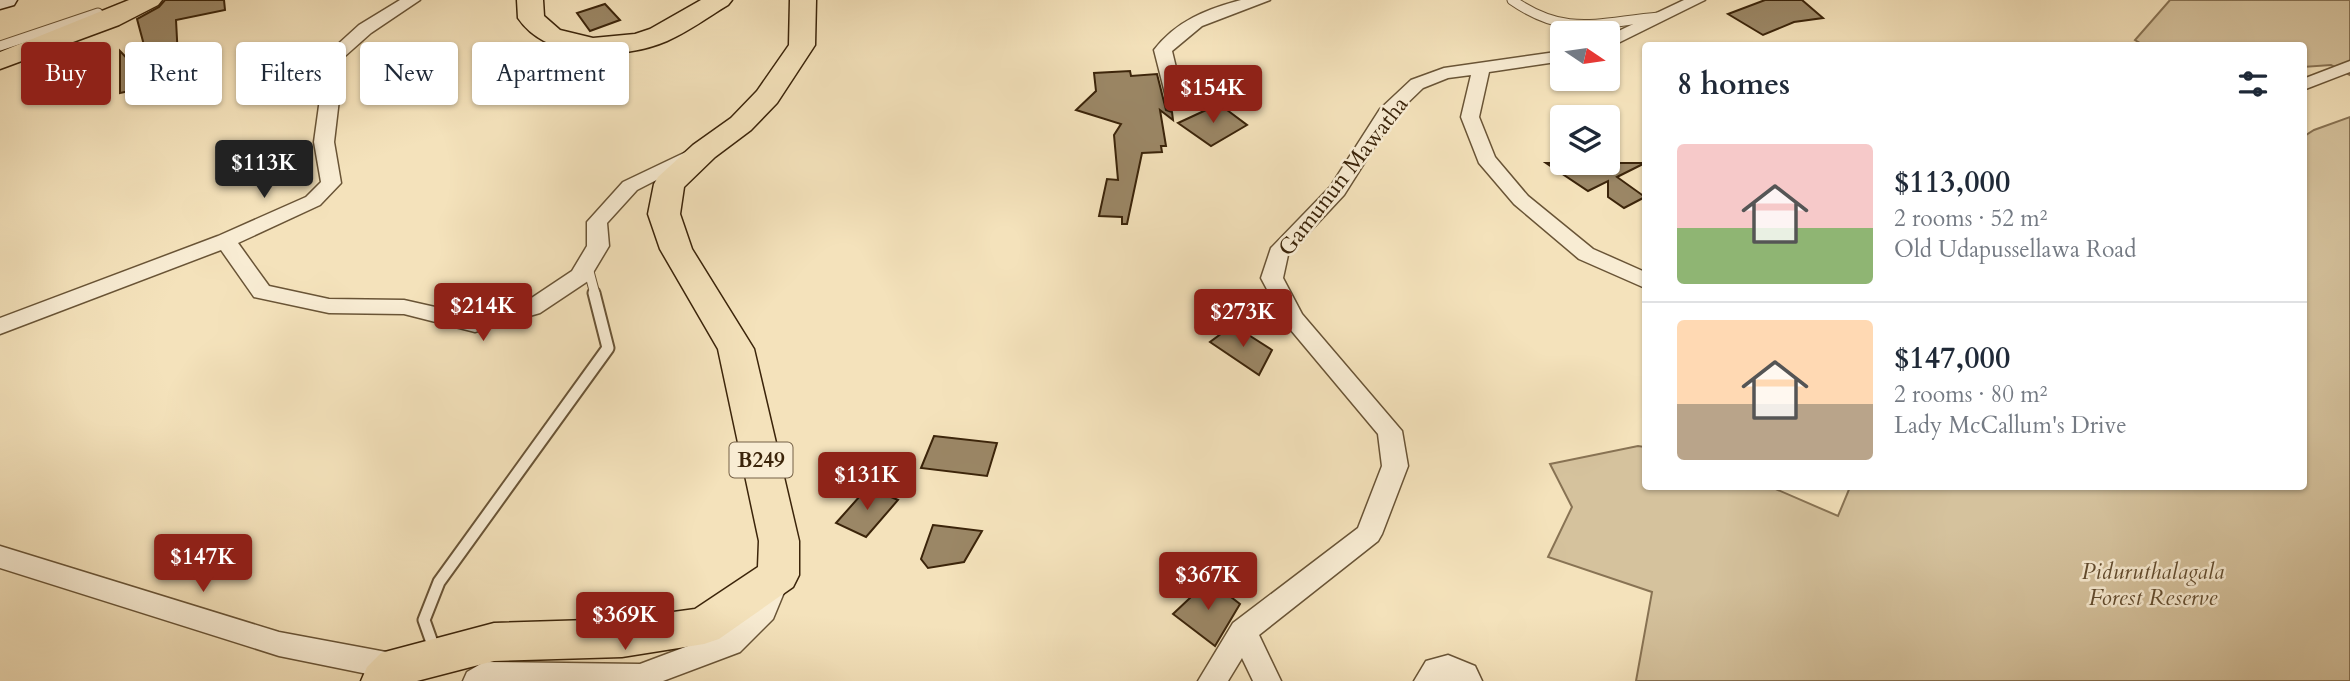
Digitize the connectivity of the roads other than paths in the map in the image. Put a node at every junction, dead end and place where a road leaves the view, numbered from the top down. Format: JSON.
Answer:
{"nodes":[{"id":1,"x":6,"y":0,"type":"edge"},
{"id":2,"x":147,"y":0,"type":"edge"},
{"id":3,"x":412,"y":0,"type":"edge"},
{"id":4,"x":530,"y":0,"type":"edge"},
{"id":5,"x":719,"y":0,"type":"edge"},
{"id":6,"x":803,"y":0,"type":"edge"},
{"id":7,"x":1262,"y":0,"type":"edge"},
{"id":8,"x":1512,"y":0,"type":"edge"},
{"id":9,"x":1697,"y":0,"type":"edge"},
{"id":10,"x":0,"y":2,"type":"edge"},
{"id":11,"x":1662,"y":17,"type":"junction"},
{"id":12,"x":1620,"y":37,"type":"edge"},
{"id":13,"x":0,"y":46,"type":"edge"},
{"id":14,"x":1550,"y":59,"type":"edge"},
{"id":15,"x":0,"y":61,"type":"edge"},
{"id":16,"x":2350,"y":66,"type":"edge"},
{"id":17,"x":1481,"y":68,"type":"junction"},
{"id":18,"x":2307,"y":83,"type":"edge"},
{"id":19,"x":1176,"y":105,"type":"dead end"},
{"id":20,"x":704,"y":151,"type":"junction"},
{"id":21,"x":225,"y":241,"type":"junction"},
{"id":22,"x":587,"y":264,"type":"junction"},
{"id":23,"x":1642,"y":280,"type":"edge"},
{"id":24,"x":0,"y":326,"type":"edge"},
{"id":25,"x":0,"y":557,"type":"edge"},
{"id":26,"x":778,"y":575,"type":"junction"},
{"id":27,"x":1242,"y":631,"type":"junction"},
{"id":28,"x":437,"y":657,"type":"junction"},
{"id":29,"x":390,"y":674,"type":"edge"},
{"id":30,"x":477,"y":681,"type":"edge"},
{"id":31,"x":1212,"y":681,"type":"edge"},
{"id":32,"x":1267,"y":681,"type":"edge"},
{"id":33,"x":1428,"y":681,"type":"edge"},
{"id":34,"x":1468,"y":681,"type":"edge"}],
"edges":[{"from":1,"to":10,"type":"street"},
{"from":2,"to":13,"type":"lane"},
{"from":2,"to":15,"type":"main road"},
{"from":3,"to":21,"type":"street"},
{"from":4,"to":5,"type":"main road"},
{"from":6,"to":20,"type":"main road","number":"B249"},
{"from":7,"to":19,"type":"street"},
{"from":8,"to":11,"type":"lane"},
{"from":9,"to":11,"type":"street"},
{"from":11,"to":12,"type":"street"},
{"from":14,"to":17,"type":"street","name":"Gamunun Mawatha"},
{"from":16,"to":18,"type":"street"},
{"from":17,"to":23,"type":"street"},
{"from":17,"to":27,"type":"street","name":"Gamunun Mawatha"},
{"from":20,"to":22,"type":"street"},
{"from":20,"to":26,"type":"main road","number":"B249"},
{"from":21,"to":22,"type":"street"},
{"from":21,"to":24,"type":"street"},
{"from":22,"to":28,"type":"lane"},
{"from":25,"to":29,"type":"street"},
{"from":26,"to":28,"type":"main road"},
{"from":26,"to":30,"type":"street"},
{"from":27,"to":31,"type":"street","name":"Gamunun Mawatha"},
{"from":27,"to":32,"type":"street"},
{"from":28,"to":29,"type":"main road"},
{"from":33,"to":34,"type":"street"}]}
